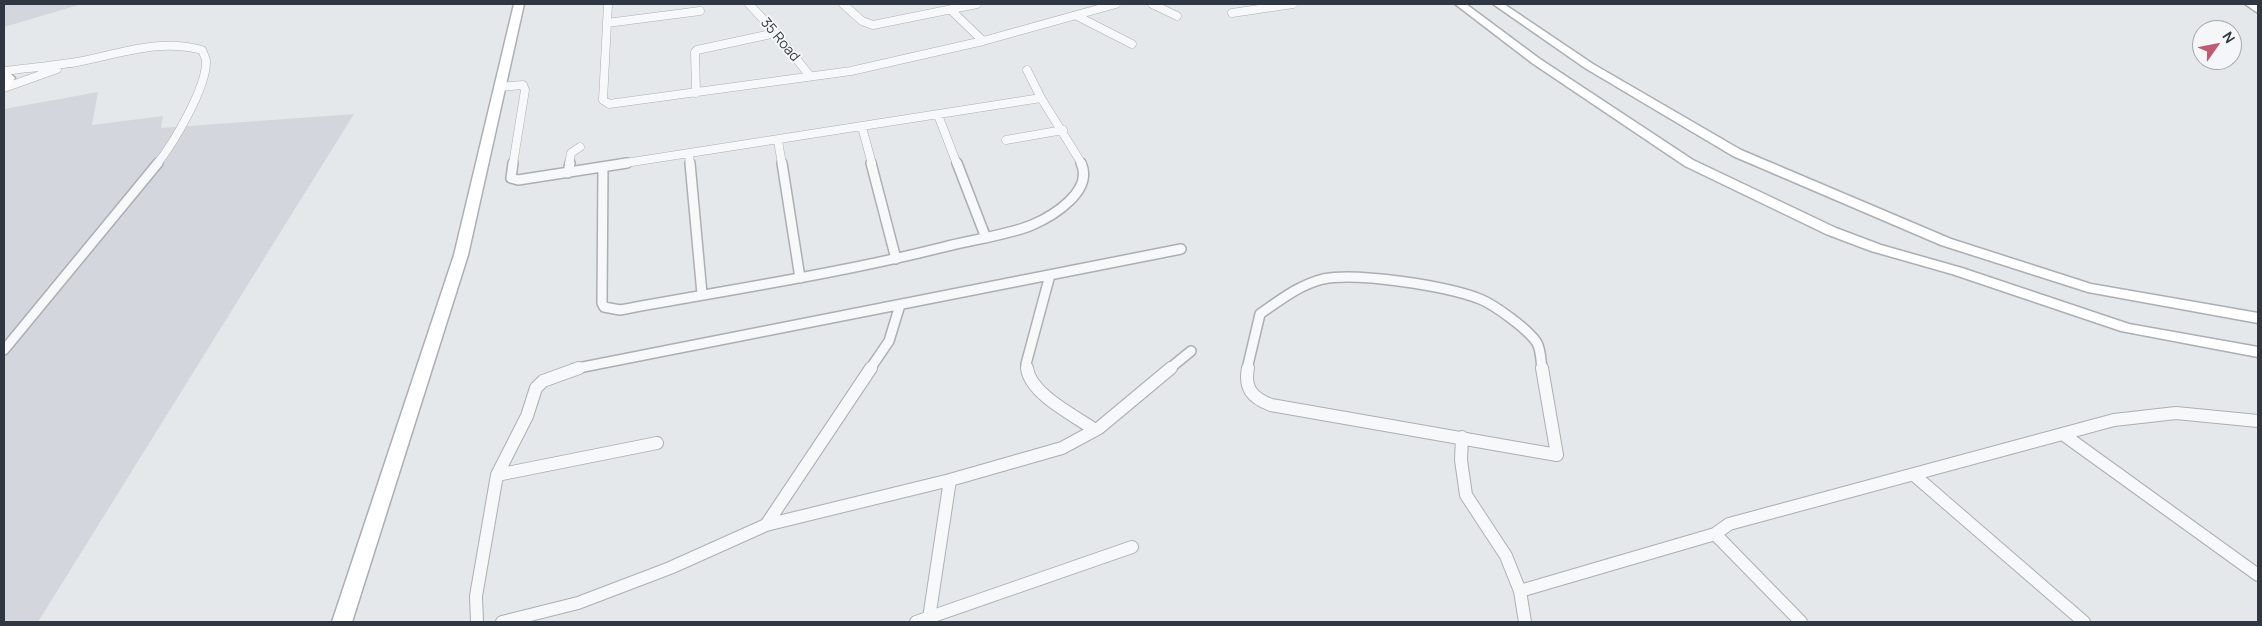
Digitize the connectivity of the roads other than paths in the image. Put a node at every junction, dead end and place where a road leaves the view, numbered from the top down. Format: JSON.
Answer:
{"nodes":[{"id":1,"x":519,"y":4,"type":"edge"},
{"id":2,"x":608,"y":4,"type":"edge"},
{"id":3,"x":749,"y":4,"type":"edge"},
{"id":4,"x":842,"y":4,"type":"edge"},
{"id":5,"x":977,"y":4,"type":"edge"},
{"id":6,"x":1116,"y":4,"type":"edge"},
{"id":7,"x":1152,"y":4,"type":"edge"},
{"id":8,"x":1293,"y":4,"type":"edge"},
{"id":9,"x":1460,"y":4,"type":"edge"},
{"id":10,"x":1498,"y":4,"type":"edge"},
{"id":11,"x":2250,"y":4,"type":"edge"},
{"id":12,"x":951,"y":10,"type":"junction"},
{"id":13,"x":2258,"y":10,"type":"edge"},
{"id":14,"x":700,"y":11,"type":"dead end"},
{"id":15,"x":1232,"y":13,"type":"dead end"},
{"id":16,"x":1077,"y":16,"type":"junction"},
{"id":17,"x":1176,"y":16,"type":"dead end"},
{"id":18,"x":607,"y":22,"type":"junction"},
{"id":19,"x":776,"y":33,"type":"junction"},
{"id":20,"x":983,"y":41,"type":"junction"},
{"id":21,"x":1132,"y":44,"type":"dead end"},
{"id":22,"x":77,"y":62,"type":"junction"},
{"id":23,"x":1027,"y":70,"type":"dead end"},
{"id":24,"x":4,"y":72,"type":"edge"},
{"id":25,"x":810,"y":76,"type":"junction"},
{"id":26,"x":4,"y":87,"type":"edge"},
{"id":27,"x":500,"y":87,"type":"junction"},
{"id":28,"x":696,"y":93,"type":"junction"},
{"id":29,"x":1042,"y":98,"type":"junction"},
{"id":30,"x":938,"y":115,"type":"junction"},
{"id":31,"x":862,"y":127,"type":"junction"},
{"id":32,"x":1063,"y":130,"type":"junction"},
{"id":33,"x":1006,"y":140,"type":"dead end"},
{"id":34,"x":778,"y":141,"type":"junction"},
{"id":35,"x":580,"y":147,"type":"dead end"},
{"id":36,"x":689,"y":155,"type":"junction"},
{"id":37,"x":603,"y":167,"type":"junction"},
{"id":38,"x":568,"y":173,"type":"junction"},
{"id":39,"x":986,"y":238,"type":"junction"},
{"id":40,"x":1182,"y":249,"type":"dead end"},
{"id":41,"x":896,"y":259,"type":"junction"},
{"id":42,"x":1050,"y":275,"type":"junction"},
{"id":43,"x":800,"y":278,"type":"junction"},
{"id":44,"x":702,"y":294,"type":"junction"},
{"id":45,"x":900,"y":305,"type":"junction"},
{"id":46,"x":2258,"y":318,"type":"edge"},
{"id":47,"x":4,"y":350,"type":"edge"},
{"id":48,"x":1192,"y":351,"type":"dead end"},
{"id":49,"x":2258,"y":352,"type":"edge"},
{"id":50,"x":2258,"y":421,"type":"edge"},
{"id":51,"x":1095,"y":430,"type":"junction"},
{"id":52,"x":2064,"y":435,"type":"junction"},
{"id":53,"x":1462,"y":437,"type":"junction"},
{"id":54,"x":657,"y":443,"type":"dead end"},
{"id":55,"x":498,"y":475,"type":"junction"},
{"id":56,"x":1914,"y":475,"type":"junction"},
{"id":57,"x":950,"y":480,"type":"junction"},
{"id":58,"x":766,"y":525,"type":"junction"},
{"id":59,"x":1715,"y":534,"type":"junction"},
{"id":60,"x":1132,"y":547,"type":"dead end"},
{"id":61,"x":2258,"y":575,"type":"edge"},
{"id":62,"x":1520,"y":591,"type":"junction"},
{"id":63,"x":929,"y":618,"type":"junction"},
{"id":64,"x":342,"y":622,"type":"edge"},
{"id":65,"x":476,"y":622,"type":"edge"},
{"id":66,"x":502,"y":622,"type":"edge"},
{"id":67,"x":916,"y":622,"type":"edge"},
{"id":68,"x":1525,"y":622,"type":"edge"},
{"id":69,"x":1801,"y":622,"type":"edge"},
{"id":70,"x":2084,"y":622,"type":"edge"}],
"edges":[{"from":1,"to":27,"type":"street"},
{"from":2,"to":18,"type":"street"},
{"from":3,"to":19,"type":"street","name":"35 Road"},
{"from":4,"to":12,"type":"street"},
{"from":5,"to":12,"type":"street"},
{"from":6,"to":16,"type":"street"},
{"from":7,"to":17,"type":"street"},
{"from":8,"to":15,"type":"street"},
{"from":9,"to":49,"type":"street"},
{"from":10,"to":46,"type":"street"},
{"from":11,"to":13,"type":"street"},
{"from":12,"to":20,"type":"street"},
{"from":14,"to":18,"type":"street"},
{"from":16,"to":20,"type":"street"},
{"from":16,"to":21,"type":"street"},
{"from":18,"to":28,"type":"street"},
{"from":19,"to":25,"type":"street","name":"35 Road"},
{"from":19,"to":28,"type":"street"},
{"from":20,"to":25,"type":"street"},
{"from":22,"to":24,"type":"street"},
{"from":22,"to":26,"type":"street"},
{"from":22,"to":47,"type":"street"},
{"from":23,"to":29,"type":"street"},
{"from":24,"to":26,"type":"street"},
{"from":25,"to":28,"type":"street"},
{"from":27,"to":38,"type":"street"},
{"from":27,"to":64,"type":"street"},
{"from":29,"to":30,"type":"street"},
{"from":29,"to":32,"type":"street"},
{"from":30,"to":31,"type":"street"},
{"from":30,"to":39,"type":"street"},
{"from":31,"to":34,"type":"street"},
{"from":31,"to":41,"type":"street"},
{"from":32,"to":33,"type":"street"},
{"from":32,"to":39,"type":"street"},
{"from":34,"to":36,"type":"street"},
{"from":34,"to":43,"type":"street"},
{"from":35,"to":38,"type":"street"},
{"from":36,"to":37,"type":"street"},
{"from":36,"to":44,"type":"street"},
{"from":37,"to":38,"type":"street"},
{"from":37,"to":44,"type":"street"},
{"from":39,"to":41,"type":"street"},
{"from":40,"to":42,"type":"street"},
{"from":41,"to":43,"type":"street"},
{"from":42,"to":45,"type":"street"},
{"from":42,"to":51,"type":"street"},
{"from":43,"to":44,"type":"street"},
{"from":45,"to":55,"type":"street"},
{"from":45,"to":58,"type":"street"},
{"from":48,"to":51,"type":"street"},
{"from":50,"to":52,"type":"street"},
{"from":51,"to":57,"type":"street"},
{"from":52,"to":56,"type":"street"},
{"from":52,"to":61,"type":"street"},
{"from":53,"to":53,"type":"street"},
{"from":53,"to":62,"type":"street"},
{"from":54,"to":55,"type":"street"},
{"from":55,"to":65,"type":"street"},
{"from":56,"to":59,"type":"street"},
{"from":56,"to":70,"type":"street"},
{"from":57,"to":58,"type":"street"},
{"from":57,"to":63,"type":"street"},
{"from":58,"to":66,"type":"street"},
{"from":59,"to":62,"type":"street"},
{"from":59,"to":69,"type":"street"},
{"from":60,"to":63,"type":"street"},
{"from":62,"to":68,"type":"street"},
{"from":63,"to":67,"type":"street"}]}
